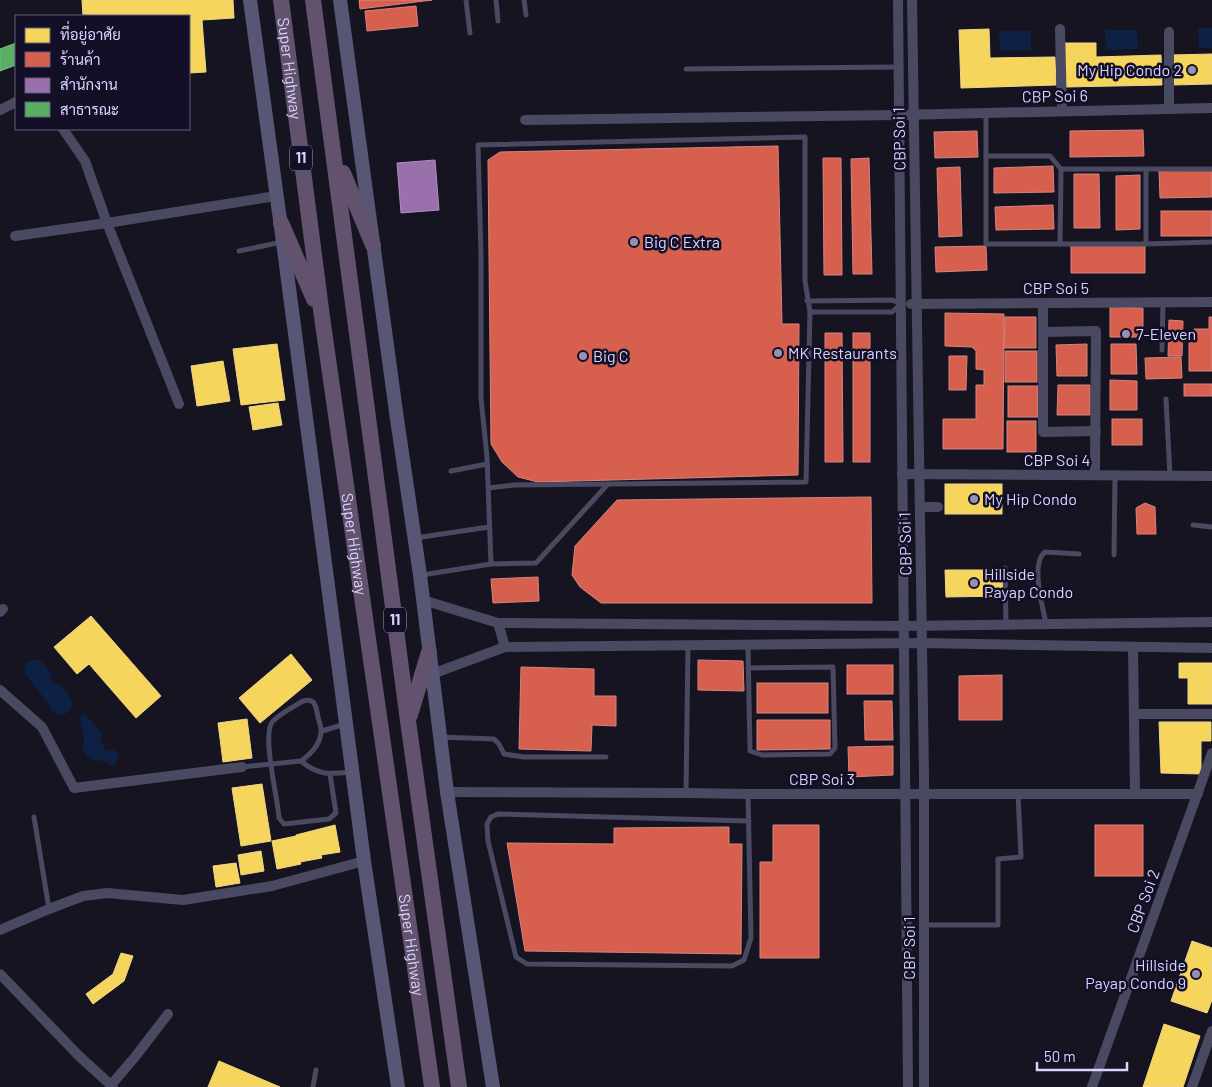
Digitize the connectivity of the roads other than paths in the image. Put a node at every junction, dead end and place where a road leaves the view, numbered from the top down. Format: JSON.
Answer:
{"nodes":[{"id":1,"x":250,"y":0,"type":"edge"},
{"id":2,"x":280,"y":0,"type":"edge"},
{"id":3,"x":313,"y":0,"type":"edge"},
{"id":4,"x":340,"y":0,"type":"edge"},
{"id":5,"x":466,"y":0,"type":"edge"},
{"id":6,"x":496,"y":0,"type":"edge"},
{"id":7,"x":524,"y":0,"type":"edge"},
{"id":8,"x":898,"y":0,"type":"edge"},
{"id":9,"x":912,"y":0,"type":"edge"},
{"id":10,"x":526,"y":14,"type":"dead end"},
{"id":11,"x":498,"y":21,"type":"dead end"},
{"id":12,"x":1060,"y":29,"type":"dead end"},
{"id":13,"x":1169,"y":32,"type":"dead end"},
{"id":14,"x":470,"y":33,"type":"dead end"},
{"id":15,"x":899,"y":67,"type":"junction"},
{"id":16,"x":686,"y":69,"type":"dead end"},
{"id":17,"x":15,"y":102,"type":"edge"},
{"id":18,"x":1212,"y":108,"type":"edge"},
{"id":19,"x":1170,"y":109,"type":"junction"},
{"id":20,"x":0,"y":110,"type":"edge"},
{"id":21,"x":1062,"y":111,"type":"junction"},
{"id":22,"x":986,"y":112,"type":"junction"},
{"id":23,"x":914,"y":114,"type":"junction"},
{"id":24,"x":899,"y":115,"type":"junction"},
{"id":25,"x":525,"y":120,"type":"dead end"},
{"id":26,"x":64,"y":130,"type":"edge"},
{"id":27,"x":334,"y":152,"type":"junction"},
{"id":28,"x":986,"y":156,"type":"junction"},
{"id":29,"x":1061,"y":169,"type":"junction"},
{"id":30,"x":1146,"y":169,"type":"junction"},
{"id":31,"x":1212,"y":169,"type":"edge"},
{"id":32,"x":276,"y":196,"type":"junction"},
{"id":33,"x":107,"y":223,"type":"junction"},
{"id":34,"x":281,"y":223,"type":"junction"},
{"id":35,"x":15,"y":236,"type":"dead end"},
{"id":36,"x":283,"y":242,"type":"junction"},
{"id":37,"x":1212,"y":242,"type":"edge"},
{"id":38,"x":1060,"y":244,"type":"junction"},
{"id":39,"x":1146,"y":244,"type":"junction"},
{"id":40,"x":373,"y":245,"type":"junction"},
{"id":41,"x":239,"y":251,"type":"dead end"},
{"id":42,"x":807,"y":301,"type":"junction"},
{"id":43,"x":1163,"y":302,"type":"junction"},
{"id":44,"x":1212,"y":302,"type":"edge"},
{"id":45,"x":901,"y":304,"type":"junction"},
{"id":46,"x":916,"y":304,"type":"junction"},
{"id":47,"x":1043,"y":304,"type":"junction"},
{"id":48,"x":810,"y":312,"type":"junction"},
{"id":49,"x":322,"y":317,"type":"junction"},
{"id":50,"x":1044,"y":332,"type":"junction"},
{"id":51,"x":1162,"y":350,"type":"dead end"},
{"id":52,"x":1166,"y":400,"type":"dead end"},
{"id":53,"x":179,"y":404,"type":"dead end"},
{"id":54,"x":1096,"y":431,"type":"junction"},
{"id":55,"x":487,"y":464,"type":"junction"},
{"id":56,"x":451,"y":471,"type":"dead end"},
{"id":57,"x":902,"y":474,"type":"junction"},
{"id":58,"x":919,"y":474,"type":"junction"},
{"id":59,"x":1095,"y":475,"type":"junction"},
{"id":60,"x":1114,"y":476,"type":"junction"},
{"id":61,"x":1170,"y":476,"type":"junction"},
{"id":62,"x":1212,"y":476,"type":"edge"},
{"id":63,"x":608,"y":484,"type":"junction"},
{"id":64,"x":488,"y":488,"type":"junction"},
{"id":65,"x":920,"y":507,"type":"junction"},
{"id":66,"x":938,"y":507,"type":"dead end"},
{"id":67,"x":1193,"y":525,"type":"dead end"},
{"id":68,"x":489,"y":527,"type":"junction"},
{"id":69,"x":1212,"y":527,"type":"edge"},
{"id":70,"x":415,"y":538,"type":"junction"},
{"id":71,"x":1079,"y":554,"type":"dead end"},
{"id":72,"x":1114,"y":555,"type":"dead end"},
{"id":73,"x":491,"y":564,"type":"junction"},
{"id":74,"x":1005,"y":568,"type":"dead end"},
{"id":75,"x":420,"y":575,"type":"junction"},
{"id":76,"x":423,"y":600,"type":"junction"},
{"id":77,"x":1212,"y":622,"type":"edge"},
{"id":78,"x":498,"y":623,"type":"junction"},
{"id":79,"x":1006,"y":624,"type":"junction"},
{"id":80,"x":1046,"y":624,"type":"junction"},
{"id":81,"x":921,"y":625,"type":"junction"},
{"id":82,"x":904,"y":626,"type":"junction"},
{"id":83,"x":904,"y":643,"type":"junction"},
{"id":84,"x":922,"y":643,"type":"junction"},
{"id":85,"x":688,"y":645,"type":"junction"},
{"id":86,"x":748,"y":645,"type":"junction"},
{"id":87,"x":505,"y":647,"type":"junction"},
{"id":88,"x":1133,"y":647,"type":"junction"},
{"id":89,"x":1212,"y":648,"type":"edge"},
{"id":90,"x":429,"y":652,"type":"junction"},
{"id":91,"x":748,"y":668,"type":"junction"},
{"id":92,"x":432,"y":674,"type":"junction"},
{"id":93,"x":0,"y":690,"type":"edge"},
{"id":94,"x":1134,"y":714,"type":"junction"},
{"id":95,"x":1212,"y":714,"type":"edge"},
{"id":96,"x":408,"y":721,"type":"junction"},
{"id":97,"x":346,"y":724,"type":"junction"},
{"id":98,"x":322,"y":731,"type":"junction"},
{"id":99,"x":440,"y":738,"type":"junction"},
{"id":100,"x":1212,"y":753,"type":"edge"},
{"id":101,"x":606,"y":757,"type":"dead end"},
{"id":102,"x":301,"y":761,"type":"junction"},
{"id":103,"x":271,"y":764,"type":"junction"},
{"id":104,"x":242,"y":767,"type":"joint"},
{"id":105,"x":353,"y":772,"type":"junction"},
{"id":106,"x":330,"y":774,"type":"junction"},
{"id":107,"x":447,"y":792,"type":"junction"},
{"id":108,"x":686,"y":792,"type":"junction"},
{"id":109,"x":905,"y":793,"type":"junction"},
{"id":110,"x":924,"y":793,"type":"junction"},
{"id":111,"x":1018,"y":793,"type":"junction"},
{"id":112,"x":748,"y":794,"type":"junction"},
{"id":113,"x":1134,"y":794,"type":"junction"},
{"id":114,"x":1198,"y":794,"type":"junction"},
{"id":115,"x":34,"y":817,"type":"dead end"},
{"id":116,"x":748,"y":821,"type":"junction"},
{"id":117,"x":364,"y":860,"type":"junction"},
{"id":118,"x":49,"y":909,"type":"junction"},
{"id":119,"x":924,"y":925,"type":"junction"},
{"id":120,"x":0,"y":930,"type":"edge"},
{"id":121,"x":0,"y":974,"type":"edge"},
{"id":122,"x":168,"y":1014,"type":"dead end"},
{"id":123,"x":1212,"y":1031,"type":"edge"},
{"id":124,"x":924,"y":1062,"type":"junction"},
{"id":125,"x":908,"y":1063,"type":"junction"},
{"id":126,"x":316,"y":1070,"type":"dead end"},
{"id":127,"x":112,"y":1086,"type":"edge"},
{"id":128,"x":313,"y":1087,"type":"edge"},
{"id":129,"x":398,"y":1087,"type":"edge"},
{"id":130,"x":432,"y":1087,"type":"edge"},
{"id":131,"x":459,"y":1087,"type":"edge"},
{"id":132,"x":493,"y":1087,"type":"edge"},
{"id":133,"x":908,"y":1087,"type":"edge"},
{"id":134,"x":924,"y":1087,"type":"edge"},
{"id":135,"x":1092,"y":1087,"type":"edge"},
{"id":136,"x":1192,"y":1087,"type":"edge"}],
"edges":[{"from":1,"to":32,"type":"main road"},
{"from":2,"to":49,"type":"highway","name":"Super Highway","number":"11"},
{"from":3,"to":27,"type":"highway","name":"Super Highway","number":"11"},
{"from":4,"to":40,"type":"main road"},
{"from":5,"to":14,"type":"lane"},
{"from":6,"to":11,"type":"lane"},
{"from":7,"to":10,"type":"lane"},
{"from":8,"to":15,"type":"street","name":"CBP Soi 1"},
{"from":9,"to":23,"type":"street","name":"CBP Soi 1"},
{"from":12,"to":21,"type":"street"},
{"from":13,"to":19,"type":"street"},
{"from":15,"to":16,"type":"lane"},
{"from":15,"to":24,"type":"street","name":"CBP Soi 1"},
{"from":17,"to":20,"type":"street"},
{"from":18,"to":19,"type":"street","name":"CBP Soi 6"},
{"from":19,"to":21,"type":"street","name":"CBP Soi 6"},
{"from":21,"to":22,"type":"street","name":"CBP Soi 6"},
{"from":22,"to":23,"type":"street","name":"CBP Soi 6"},
{"from":22,"to":28,"type":"lane"},
{"from":23,"to":24,"type":"street","name":"CBP Soi 6"},
{"from":23,"to":46,"type":"street","name":"CBP Soi 1"},
{"from":24,"to":25,"type":"street","name":"CBP Soi 6"},
{"from":24,"to":45,"type":"street","name":"CBP Soi 1"},
{"from":26,"to":33,"type":"street"},
{"from":27,"to":40,"type":"highway"},
{"from":27,"to":96,"type":"highway","name":"Super Highway","number":"11"},
{"from":28,"to":29,"type":"lane"},
{"from":28,"to":38,"type":"lane"},
{"from":29,"to":30,"type":"lane"},
{"from":29,"to":38,"type":"lane"},
{"from":30,"to":31,"type":"lane"},
{"from":30,"to":39,"type":"lane"},
{"from":32,"to":33,"type":"street"},
{"from":32,"to":34,"type":"main road"},
{"from":33,"to":35,"type":"street"},
{"from":33,"to":53,"type":"street"},
{"from":34,"to":36,"type":"main road"},
{"from":34,"to":49,"type":"highway"},
{"from":36,"to":41,"type":"lane"},
{"from":36,"to":97,"type":"main road"},
{"from":37,"to":39,"type":"lane"},
{"from":38,"to":39,"type":"lane"},
{"from":40,"to":70,"type":"main road"},
{"from":42,"to":45,"type":"lane"},
{"from":42,"to":48,"type":"lane"},
{"from":42,"to":55,"type":"lane"},
{"from":43,"to":44,"type":"street","name":"CBP Soi 5"},
{"from":43,"to":47,"type":"street","name":"CBP Soi 5"},
{"from":43,"to":51,"type":"lane"},
{"from":45,"to":46,"type":"street","name":"CBP Soi 5"},
{"from":45,"to":48,"type":"lane"},
{"from":45,"to":57,"type":"street","name":"CBP Soi 1"},
{"from":46,"to":47,"type":"street","name":"CBP Soi 5"},
{"from":46,"to":58,"type":"street","name":"CBP Soi 1"},
{"from":47,"to":50,"type":"street"},
{"from":48,"to":63,"type":"lane"},
{"from":49,"to":130,"type":"highway","name":"Super Highway","number":"11"},
{"from":50,"to":54,"type":"street"},
{"from":50,"to":54,"type":"street"},
{"from":52,"to":61,"type":"lane"},
{"from":54,"to":59,"type":"street"},
{"from":55,"to":56,"type":"lane"},
{"from":55,"to":64,"type":"lane"},
{"from":57,"to":58,"type":"street","name":"CBP Soi 4"},
{"from":57,"to":82,"type":"street","name":"CBP Soi 1"},
{"from":58,"to":59,"type":"street","name":"CBP Soi 4"},
{"from":58,"to":65,"type":"street","name":"CBP Soi 1"},
{"from":59,"to":60,"type":"street","name":"CBP Soi 4"},
{"from":60,"to":61,"type":"street","name":"CBP Soi 4"},
{"from":60,"to":72,"type":"lane"},
{"from":61,"to":62,"type":"street","name":"CBP Soi 4"},
{"from":63,"to":64,"type":"lane"},
{"from":63,"to":73,"type":"lane"},
{"from":64,"to":68,"type":"lane"},
{"from":65,"to":66,"type":"street"},
{"from":65,"to":81,"type":"street","name":"CBP Soi 1"},
{"from":67,"to":69,"type":"lane"},
{"from":68,"to":70,"type":"lane"},
{"from":68,"to":73,"type":"lane"},
{"from":70,"to":75,"type":"main road"},
{"from":71,"to":80,"type":"lane"},
{"from":73,"to":75,"type":"lane"},
{"from":74,"to":79,"type":"lane"},
{"from":75,"to":76,"type":"main road"},
{"from":76,"to":78,"type":"street"},
{"from":76,"to":90,"type":"main road"},
{"from":77,"to":80,"type":"street"},
{"from":78,"to":82,"type":"street"},
{"from":78,"to":87,"type":"street"},
{"from":79,"to":80,"type":"street"},
{"from":79,"to":81,"type":"street"},
{"from":81,"to":82,"type":"street"},
{"from":81,"to":84,"type":"street","name":"CBP Soi 1"},
{"from":82,"to":83,"type":"street","name":"CBP Soi 1"},
{"from":83,"to":84,"type":"street"},
{"from":83,"to":86,"type":"street"},
{"from":83,"to":109,"type":"street","name":"CBP Soi 1"},
{"from":84,"to":88,"type":"street"},
{"from":84,"to":110,"type":"street","name":"CBP Soi 1"},
{"from":85,"to":86,"type":"street"},
{"from":85,"to":87,"type":"street"},
{"from":85,"to":108,"type":"lane"},
{"from":86,"to":91,"type":"lane"},
{"from":87,"to":92,"type":"street"},
{"from":88,"to":89,"type":"street"},
{"from":88,"to":94,"type":"street"},
{"from":90,"to":92,"type":"main road"},
{"from":90,"to":96,"type":"highway"},
{"from":91,"to":91,"type":"lane"},
{"from":92,"to":99,"type":"main road"},
{"from":93,"to":104,"type":"street"},
{"from":94,"to":95,"type":"street"},
{"from":94,"to":113,"type":"street"},
{"from":96,"to":131,"type":"highway","name":"Super Highway","number":"11"},
{"from":97,"to":98,"type":"lane"},
{"from":97,"to":105,"type":"main road"},
{"from":98,"to":102,"type":"lane"},
{"from":98,"to":103,"type":"lane"},
{"from":99,"to":101,"type":"lane"},
{"from":99,"to":107,"type":"main road"},
{"from":100,"to":114,"type":"street","name":"CBP Soi 2"},
{"from":102,"to":103,"type":"lane"},
{"from":102,"to":106,"type":"lane"},
{"from":103,"to":104,"type":"lane"},
{"from":103,"to":106,"type":"lane"},
{"from":105,"to":106,"type":"lane"},
{"from":105,"to":117,"type":"main road"},
{"from":107,"to":108,"type":"street","name":"CBP Soi 3"},
{"from":107,"to":132,"type":"main road"},
{"from":108,"to":112,"type":"street","name":"CBP Soi 3"},
{"from":109,"to":110,"type":"street","name":"CBP Soi 3"},
{"from":109,"to":112,"type":"street","name":"CBP Soi 3"},
{"from":109,"to":125,"type":"street","name":"CBP Soi 1"},
{"from":110,"to":111,"type":"street","name":"CBP Soi 3"},
{"from":110,"to":119,"type":"street","name":"CBP Soi 1"},
{"from":111,"to":113,"type":"street","name":"CBP Soi 3"},
{"from":111,"to":119,"type":"lane"},
{"from":112,"to":116,"type":"lane"},
{"from":113,"to":114,"type":"street","name":"CBP Soi 3"},
{"from":114,"to":135,"type":"street","name":"CBP Soi 2"},
{"from":115,"to":118,"type":"lane"},
{"from":116,"to":116,"type":"lane"},
{"from":117,"to":118,"type":"street"},
{"from":117,"to":129,"type":"main road"},
{"from":118,"to":120,"type":"street"},
{"from":119,"to":124,"type":"street","name":"CBP Soi 1"},
{"from":121,"to":127,"type":"street"},
{"from":122,"to":127,"type":"street"},
{"from":123,"to":136,"type":"street"},
{"from":124,"to":125,"type":"street"},
{"from":124,"to":134,"type":"street","name":"CBP Soi 1"},
{"from":125,"to":133,"type":"street","name":"CBP Soi 1"},
{"from":126,"to":128,"type":"lane"}]}
